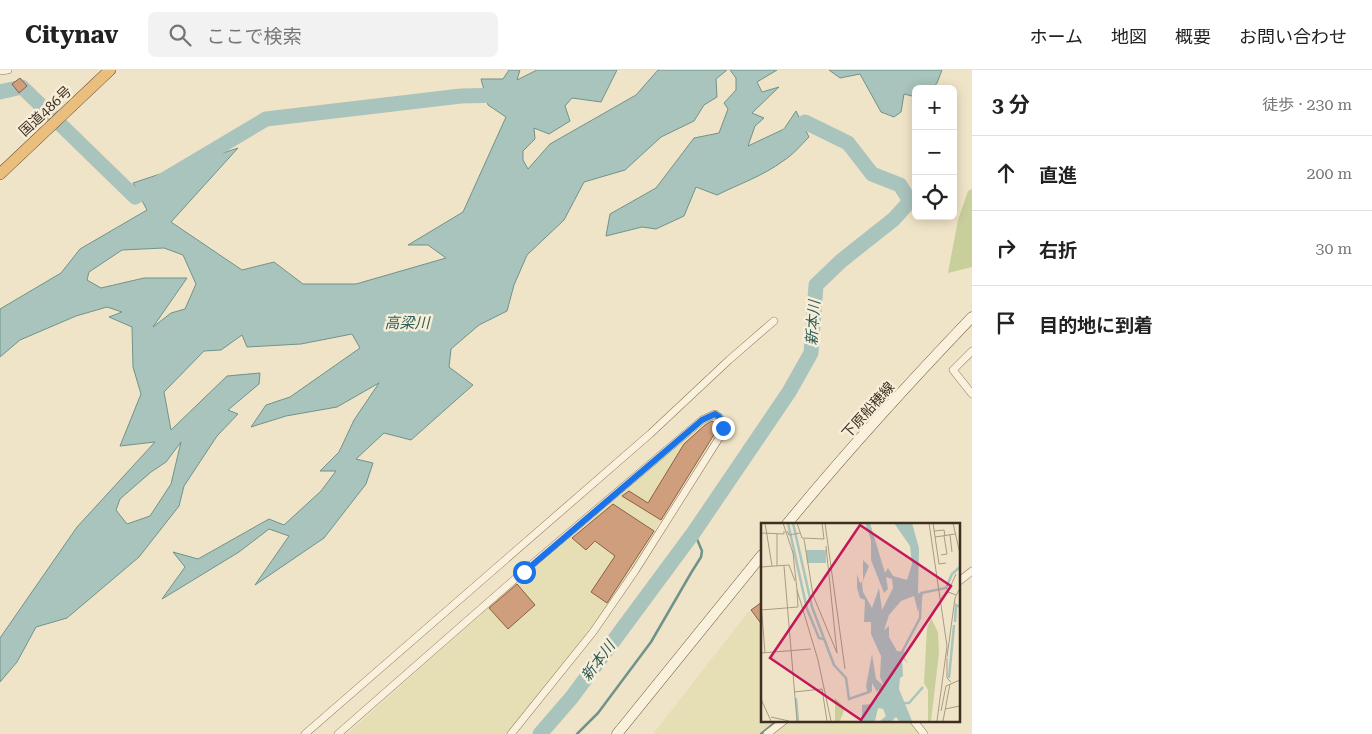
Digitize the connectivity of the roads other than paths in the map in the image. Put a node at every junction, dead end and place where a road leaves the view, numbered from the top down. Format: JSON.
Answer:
{"nodes":[{"id":1,"x":8,"y":70,"type":"edge"},
{"id":2,"x":110,"y":70,"type":"edge"},
{"id":3,"x":0,"y":72,"type":"edge"},
{"id":4,"x":0,"y":174,"type":"edge"},
{"id":5,"x":972,"y":317,"type":"edge"},
{"id":6,"x":774,"y":321,"type":"dead end"},
{"id":7,"x":972,"y":351,"type":"edge"},
{"id":8,"x":972,"y":394,"type":"edge"},
{"id":9,"x":788,"y":523,"type":"edge"},
{"id":10,"x":761,"y":556,"type":"edge"},
{"id":11,"x":972,"y":571,"type":"edge"},
{"id":12,"x":959,"y":581,"type":"edge"},
{"id":13,"x":782,"y":722,"type":"edge"},
{"id":14,"x":915,"y":722,"type":"edge"},
{"id":15,"x":305,"y":734,"type":"edge"},
{"id":16,"x":338,"y":734,"type":"edge"},
{"id":17,"x":510,"y":734,"type":"edge"},
{"id":18,"x":617,"y":734,"type":"edge"},
{"id":19,"x":767,"y":734,"type":"edge"},
{"id":20,"x":924,"y":734,"type":"edge"}],
"edges":[{"from":1,"to":3,"type":"street"},
{"from":2,"to":4,"type":"highway","name":"国道486号"},
{"from":5,"to":9,"type":"main road","name":"下原船穂線"},
{"from":6,"to":15,"type":"street"},
{"from":7,"to":8,"type":"street"},
{"from":10,"to":18,"type":"main road"},
{"from":11,"to":12,"type":"street"},
{"from":13,"to":19,"type":"street"},
{"from":14,"to":20,"type":"street"},
{"from":16,"to":17,"type":"street"}]}
